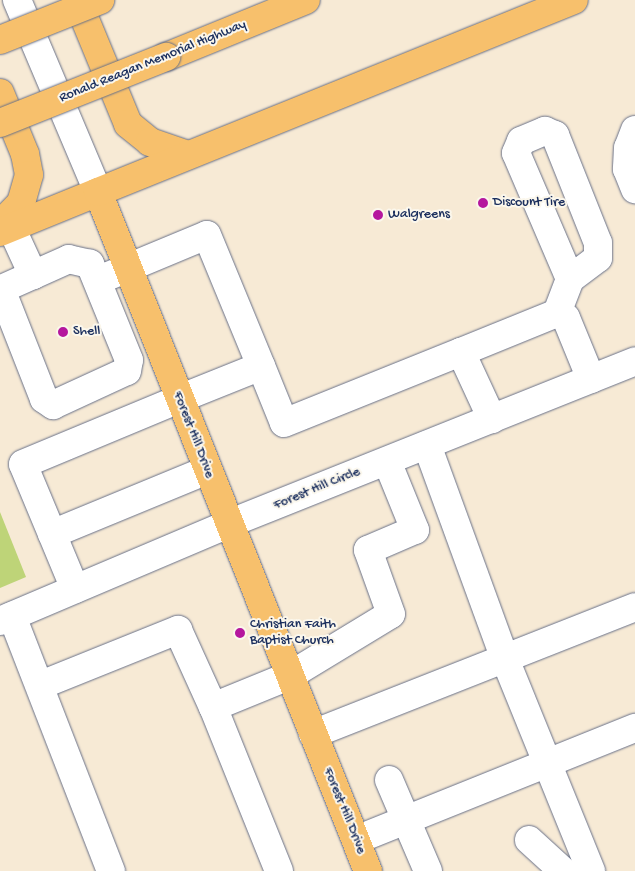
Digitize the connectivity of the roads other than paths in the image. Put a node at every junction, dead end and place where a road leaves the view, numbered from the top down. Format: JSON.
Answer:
{"nodes":[{"id":1,"x":17,"y":0,"type":"edge"},
{"id":2,"x":77,"y":0,"type":"edge"},
{"id":3,"x":100,"y":0,"type":"edge"},
{"id":4,"x":306,"y":0,"type":"edge"},
{"id":5,"x":574,"y":0,"type":"edge"},
{"id":6,"x":0,"y":40,"type":"edge"},
{"id":7,"x":0,"y":93,"type":"edge"},
{"id":8,"x":0,"y":123,"type":"edge"},
{"id":9,"x":635,"y":130,"type":"edge"},
{"id":10,"x":188,"y":155,"type":"junction"},
{"id":11,"x":635,"y":188,"type":"edge"},
{"id":12,"x":98,"y":192,"type":"junction"},
{"id":13,"x":4,"y":228,"type":"edge"},
{"id":14,"x":128,"y":268,"type":"junction"},
{"id":15,"x":33,"y":275,"type":"junction"},
{"id":16,"x":570,"y":279,"type":"junction"},
{"id":17,"x":97,"y":280,"type":"junction"},
{"id":18,"x":557,"y":313,"type":"junction"},
{"id":19,"x":159,"y":348,"type":"junction"},
{"id":20,"x":461,"y":352,"type":"junction"},
{"id":21,"x":130,"y":360,"type":"junction"},
{"id":22,"x":635,"y":361,"type":"edge"},
{"id":23,"x":261,"y":366,"type":"junction"},
{"id":24,"x":591,"y":379,"type":"junction"},
{"id":25,"x":179,"y":399,"type":"junction"},
{"id":26,"x":492,"y":419,"type":"junction"},
{"id":27,"x":427,"y":445,"type":"junction"},
{"id":28,"x":387,"y":461,"type":"junction"},
{"id":29,"x":207,"y":470,"type":"junction"},
{"id":30,"x":228,"y":524,"type":"junction"},
{"id":31,"x":52,"y":534,"type":"junction"},
{"id":32,"x":75,"y":589,"type":"junction"},
{"id":33,"x":635,"y":607,"type":"edge"},
{"id":34,"x":6,"y":618,"type":"edge"},
{"id":35,"x":505,"y":659,"type":"junction"},
{"id":36,"x":289,"y":676,"type":"junction"},
{"id":37,"x":41,"y":685,"type":"junction"},
{"id":38,"x":213,"y":707,"type":"junction"},
{"id":39,"x":635,"y":728,"type":"edge"},
{"id":40,"x":313,"y":734,"type":"junction"},
{"id":41,"x":548,"y":764,"type":"junction"},
{"id":42,"x":389,"y":780,"type":"dead end"},
{"id":43,"x":406,"y":820,"type":"junction"},
{"id":44,"x":356,"y":840,"type":"junction"},
{"id":45,"x":529,"y":840,"type":"dead end"},
{"id":46,"x":111,"y":871,"type":"edge"},
{"id":47,"x":279,"y":871,"type":"edge"},
{"id":48,"x":368,"y":871,"type":"edge"},
{"id":49,"x":428,"y":871,"type":"edge"},
{"id":50,"x":563,"y":871,"type":"edge"},
{"id":51,"x":591,"y":871,"type":"edge"}],
"edges":[{"from":1,"to":12,"type":"street","name":"Forest Hill Drive"},
{"from":2,"to":10,"type":"main road"},
{"from":3,"to":6,"type":"main road","bridge":true},
{"from":4,"to":8,"type":"main road","name":"Ronald Reagan Memorial Highway","bridge":true},
{"from":5,"to":10,"type":"main road"},
{"from":7,"to":13,"type":"main road"},
{"from":9,"to":11,"type":"street"},
{"from":10,"to":12,"type":"main road"},
{"from":12,"to":13,"type":"main road"},
{"from":12,"to":14,"type":"main road","name":"Forest Hill Drive"},
{"from":13,"to":15,"type":"street"},
{"from":14,"to":17,"type":"street"},
{"from":14,"to":19,"type":"main road","name":"Forest Hill Drive"},
{"from":14,"to":23,"type":"street"},
{"from":15,"to":17,"type":"street"},
{"from":15,"to":21,"type":"street"},
{"from":16,"to":16,"type":"street"},
{"from":16,"to":18,"type":"street"},
{"from":17,"to":21,"type":"street"},
{"from":18,"to":20,"type":"street"},
{"from":18,"to":24,"type":"street"},
{"from":19,"to":21,"type":"street"},
{"from":19,"to":25,"type":"main road","name":"Forest Hill Drive"},
{"from":20,"to":23,"type":"street"},
{"from":20,"to":26,"type":"street"},
{"from":22,"to":24,"type":"street","name":"Forest Hill Circle"},
{"from":23,"to":25,"type":"street"},
{"from":24,"to":26,"type":"street","name":"Forest Hill Circle"},
{"from":25,"to":29,"type":"main road","name":"Forest Hill Drive"},
{"from":25,"to":31,"type":"street"},
{"from":26,"to":27,"type":"street","name":"Forest Hill Circle"},
{"from":27,"to":28,"type":"street","name":"Forest Hill Circle"},
{"from":27,"to":35,"type":"street"},
{"from":28,"to":30,"type":"street","name":"Forest Hill Circle"},
{"from":28,"to":36,"type":"street"},
{"from":29,"to":30,"type":"main road","name":"Forest Hill Drive"},
{"from":29,"to":31,"type":"street"},
{"from":30,"to":32,"type":"street","name":"Forest Hill Circle"},
{"from":30,"to":36,"type":"main road","name":"Forest Hill Drive"},
{"from":31,"to":32,"type":"street"},
{"from":32,"to":34,"type":"street","name":"Forest Hill Circle"},
{"from":33,"to":35,"type":"street"},
{"from":34,"to":37,"type":"street"},
{"from":35,"to":40,"type":"street"},
{"from":35,"to":41,"type":"street"},
{"from":36,"to":38,"type":"street"},
{"from":36,"to":40,"type":"main road","name":"Forest Hill Drive"},
{"from":37,"to":38,"type":"street"},
{"from":37,"to":46,"type":"street"},
{"from":38,"to":47,"type":"street"},
{"from":39,"to":41,"type":"street"},
{"from":40,"to":44,"type":"main road","name":"Forest Hill Drive"},
{"from":41,"to":43,"type":"street"},
{"from":41,"to":51,"type":"street"},
{"from":42,"to":43,"type":"street"},
{"from":43,"to":44,"type":"street"},
{"from":43,"to":49,"type":"street"},
{"from":44,"to":48,"type":"main road","name":"Forest Hill Drive"},
{"from":45,"to":50,"type":"street"}]}
